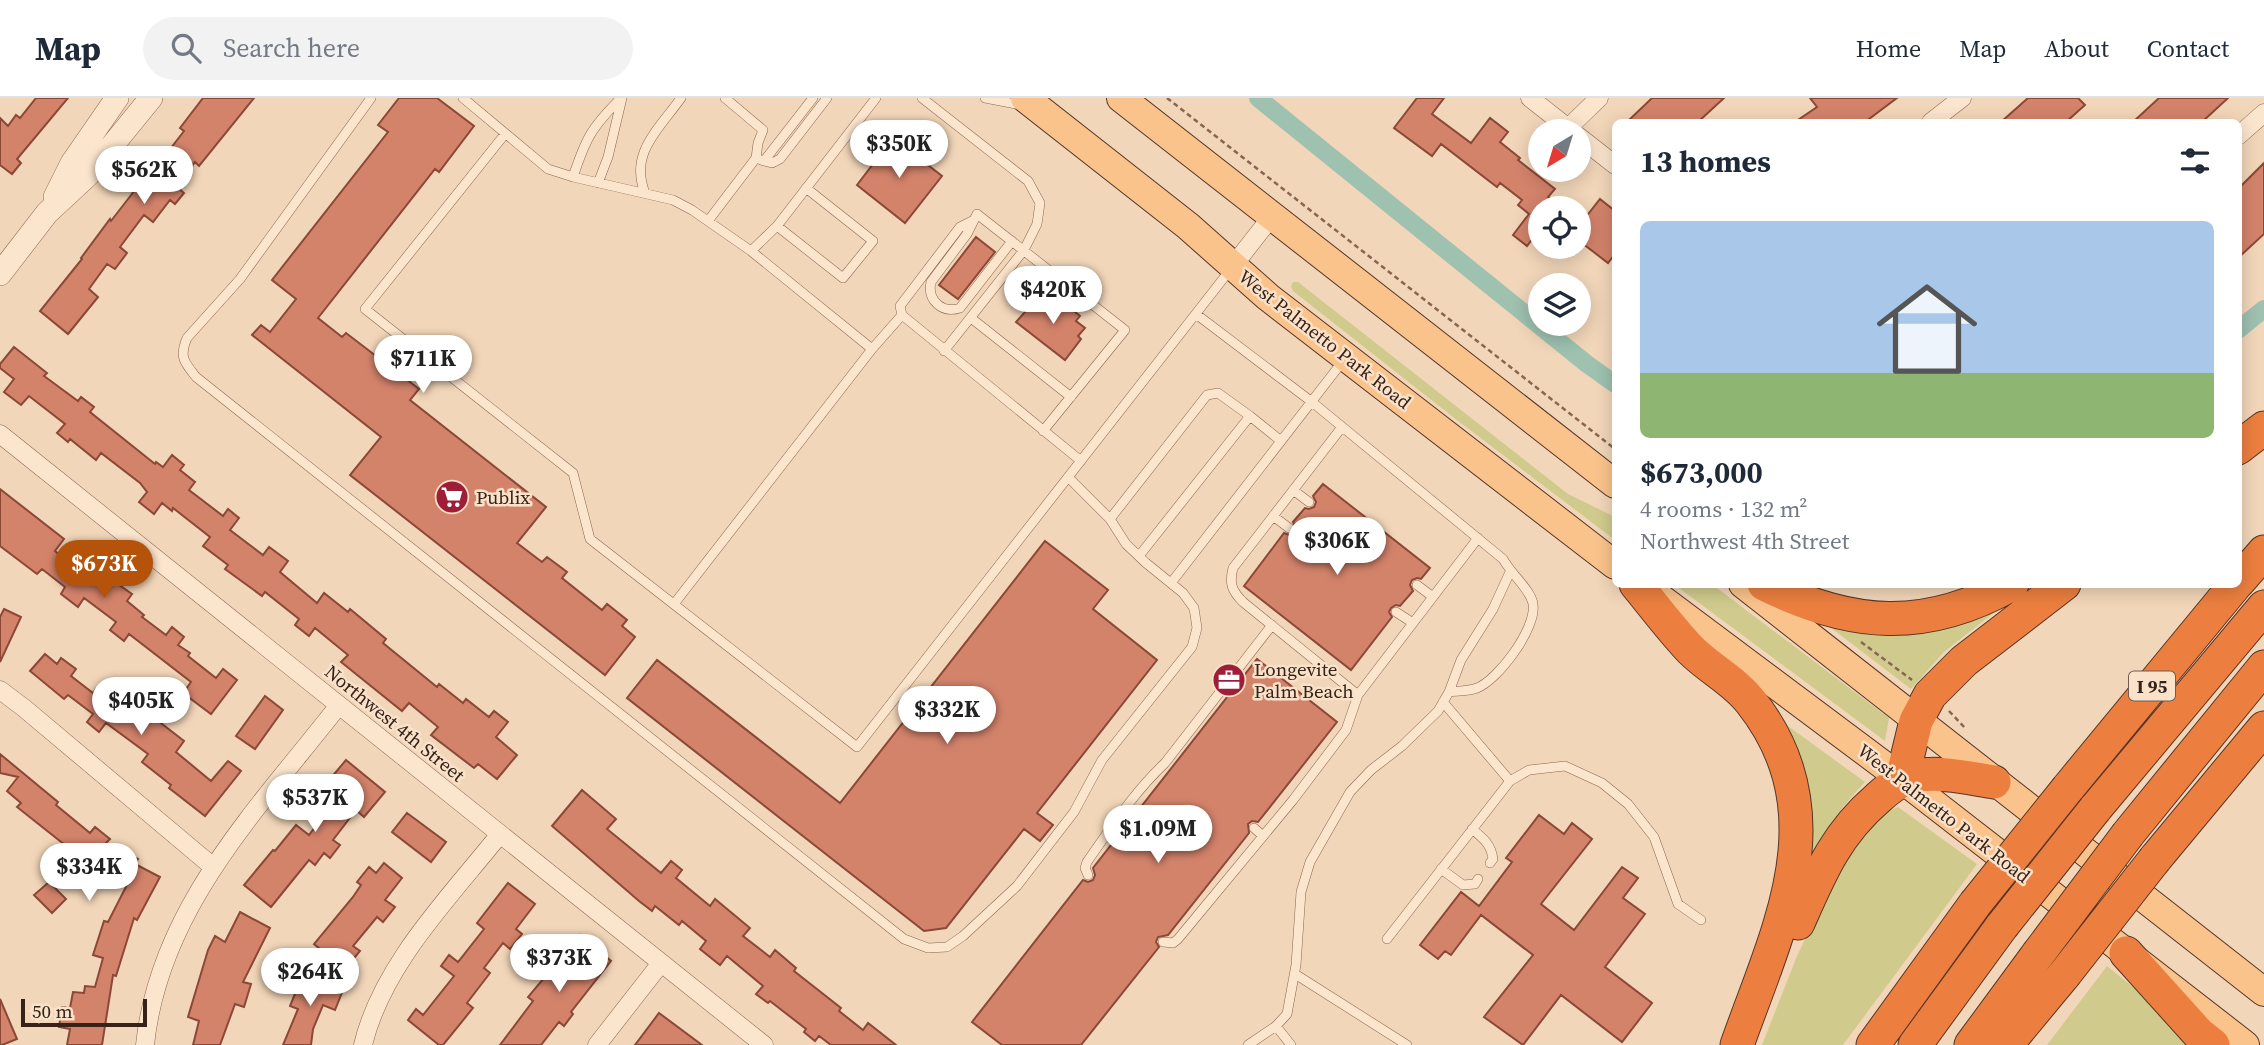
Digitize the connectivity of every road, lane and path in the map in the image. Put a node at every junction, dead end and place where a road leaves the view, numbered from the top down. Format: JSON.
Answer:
{"nodes":[{"id":1,"x":117,"y":98,"type":"edge"},
{"id":2,"x":151,"y":98,"type":"edge"},
{"id":3,"x":371,"y":98,"type":"edge"},
{"id":4,"x":463,"y":98,"type":"edge"},
{"id":5,"x":621,"y":98,"type":"edge"},
{"id":6,"x":681,"y":98,"type":"edge"},
{"id":7,"x":725,"y":98,"type":"edge"},
{"id":8,"x":813,"y":98,"type":"edge"},
{"id":9,"x":827,"y":98,"type":"edge"},
{"id":10,"x":876,"y":98,"type":"edge"},
{"id":11,"x":922,"y":98,"type":"edge"},
{"id":12,"x":985,"y":98,"type":"edge"},
{"id":13,"x":1121,"y":98,"type":"edge"},
{"id":14,"x":1167,"y":98,"type":"edge"},
{"id":15,"x":1530,"y":98,"type":"edge"},
{"id":16,"x":1599,"y":98,"type":"edge"},
{"id":17,"x":1962,"y":98,"type":"edge"},
{"id":18,"x":1032,"y":104,"type":"edge"},
{"id":19,"x":2264,"y":113,"type":"edge"},
{"id":20,"x":1557,"y":119,"type":"edge"},
{"id":21,"x":1583,"y":119,"type":"edge"},
{"id":22,"x":1935,"y":119,"type":"edge"},
{"id":23,"x":2242,"y":132,"type":"edge"},
{"id":24,"x":505,"y":134,"type":"junction"},
{"id":25,"x":1591,"y":146,"type":"edge"},
{"id":26,"x":760,"y":160,"type":"junction"},
{"id":27,"x":1612,"y":163,"type":"edge"},
{"id":28,"x":573,"y":177,"type":"junction"},
{"id":29,"x":598,"y":183,"type":"junction"},
{"id":30,"x":806,"y":188,"type":"junction"},
{"id":31,"x":645,"y":193,"type":"junction"},
{"id":32,"x":47,"y":213,"type":"junction"},
{"id":33,"x":1272,"y":216,"type":"junction"},
{"id":34,"x":975,"y":217,"type":"junction"},
{"id":35,"x":708,"y":221,"type":"junction"},
{"id":36,"x":777,"y":226,"type":"junction"},
{"id":37,"x":1012,"y":241,"type":"junction"},
{"id":38,"x":1024,"y":250,"type":"junction"},
{"id":39,"x":751,"y":251,"type":"junction"},
{"id":40,"x":1233,"y":266,"type":"junction"},
{"id":41,"x":0,"y":274,"type":"edge"},
{"id":42,"x":1196,"y":314,"type":"junction"},
{"id":43,"x":902,"y":316,"type":"junction"},
{"id":44,"x":971,"y":318,"type":"junction"},
{"id":45,"x":872,"y":349,"type":"junction"},
{"id":46,"x":944,"y":351,"type":"junction"},
{"id":47,"x":1346,"y":357,"type":"junction"},
{"id":48,"x":1071,"y":397,"type":"junction"},
{"id":49,"x":1311,"y":402,"type":"junction"},
{"id":50,"x":2264,"y":411,"type":"edge"},
{"id":51,"x":1250,"y":416,"type":"junction"},
{"id":52,"x":2242,"y":425,"type":"edge"},
{"id":53,"x":1342,"y":427,"type":"junction"},
{"id":54,"x":2264,"y":428,"type":"edge"},
{"id":55,"x":1043,"y":431,"type":"junction"},
{"id":56,"x":0,"y":434,"type":"edge"},
{"id":57,"x":1281,"y":441,"type":"junction"},
{"id":58,"x":2242,"y":445,"type":"edge"},
{"id":59,"x":1612,"y":447,"type":"edge"},
{"id":60,"x":1080,"y":461,"type":"junction"},
{"id":61,"x":1068,"y":477,"type":"junction"},
{"id":62,"x":1612,"y":482,"type":"edge"},
{"id":63,"x":1293,"y":491,"type":"junction"},
{"id":64,"x":1309,"y":502,"type":"dead end"},
{"id":65,"x":1273,"y":516,"type":"junction"},
{"id":66,"x":1110,"y":519,"type":"junction"},
{"id":67,"x":1289,"y":528,"type":"dead end"},
{"id":68,"x":1478,"y":538,"type":"junction"},
{"id":69,"x":2264,"y":552,"type":"edge"},
{"id":70,"x":1139,"y":556,"type":"junction"},
{"id":71,"x":1612,"y":563,"type":"edge"},
{"id":72,"x":1510,"y":572,"type":"junction"},
{"id":73,"x":2242,"y":577,"type":"edge"},
{"id":74,"x":1171,"y":583,"type":"junction"},
{"id":75,"x":1417,"y":585,"type":"dead end"},
{"id":76,"x":1639,"y":588,"type":"edge"},
{"id":77,"x":1646,"y":588,"type":"edge"},
{"id":78,"x":1748,"y":588,"type":"edge"},
{"id":79,"x":1772,"y":588,"type":"edge"},
{"id":80,"x":2004,"y":588,"type":"edge"},
{"id":81,"x":2059,"y":588,"type":"edge"},
{"id":82,"x":2233,"y":588,"type":"edge"},
{"id":83,"x":1433,"y":597,"type":"junction"},
{"id":84,"x":674,"y":604,"type":"junction"},
{"id":85,"x":2264,"y":607,"type":"edge"},
{"id":86,"x":1396,"y":612,"type":"dead end"},
{"id":87,"x":1413,"y":623,"type":"junction"},
{"id":88,"x":1272,"y":625,"type":"junction"},
{"id":89,"x":1859,"y":641,"type":"dead end"},
{"id":90,"x":2264,"y":667,"type":"edge"},
{"id":91,"x":1917,"y":684,"type":"dead end"},
{"id":92,"x":0,"y":690,"type":"edge"},
{"id":93,"x":1449,"y":692,"type":"junction"},
{"id":94,"x":1358,"y":695,"type":"junction"},
{"id":95,"x":1443,"y":702,"type":"junction"},
{"id":96,"x":339,"y":705,"type":"junction"},
{"id":97,"x":1916,"y":721,"type":"junction"},
{"id":98,"x":2264,"y":728,"type":"edge"},
{"id":99,"x":1902,"y":779,"type":"junction"},
{"id":100,"x":1510,"y":780,"type":"junction"},
{"id":101,"x":1994,"y":782,"type":"junction"},
{"id":102,"x":1254,"y":828,"type":"dead end"},
{"id":103,"x":1472,"y":829,"type":"junction"},
{"id":104,"x":500,"y":834,"type":"junction"},
{"id":105,"x":1263,"y":836,"type":"junction"},
{"id":106,"x":1490,"y":863,"type":"dead end"},
{"id":107,"x":212,"y":866,"type":"junction"},
{"id":108,"x":1441,"y":869,"type":"junction"},
{"id":109,"x":1088,"y":875,"type":"dead end"},
{"id":110,"x":1478,"y":879,"type":"dead end"},
{"id":111,"x":1990,"y":916,"type":"junction"},
{"id":112,"x":1701,"y":920,"type":"dead end"},
{"id":113,"x":1387,"y":939,"type":"dead end"},
{"id":114,"x":1163,"y":942,"type":"dead end"},
{"id":115,"x":2126,"y":953,"type":"junction"},
{"id":116,"x":661,"y":963,"type":"junction"},
{"id":117,"x":1295,"y":974,"type":"junction"},
{"id":118,"x":2064,"y":975,"type":"junction"},
{"id":119,"x":2012,"y":988,"type":"junction"},
{"id":120,"x":2264,"y":992,"type":"edge"},
{"id":121,"x":1276,"y":1026,"type":"junction"},
{"id":122,"x":145,"y":1045,"type":"edge"},
{"id":123,"x":362,"y":1045,"type":"edge"},
{"id":124,"x":597,"y":1045,"type":"edge"},
{"id":125,"x":764,"y":1045,"type":"edge"},
{"id":126,"x":1248,"y":1045,"type":"edge"},
{"id":127,"x":1291,"y":1045,"type":"edge"},
{"id":128,"x":1407,"y":1045,"type":"edge"},
{"id":129,"x":1737,"y":1045,"type":"edge"},
{"id":130,"x":1745,"y":1045,"type":"edge"},
{"id":131,"x":1875,"y":1045,"type":"edge"},
{"id":132,"x":1915,"y":1045,"type":"edge"},
{"id":133,"x":1971,"y":1045,"type":"edge"},
{"id":134,"x":1983,"y":1045,"type":"edge"},
{"id":135,"x":2006,"y":1045,"type":"edge"},
{"id":136,"x":2021,"y":1045,"type":"edge"},
{"id":137,"x":2213,"y":1045,"type":"edge"},
{"id":138,"x":2245,"y":1045,"type":"edge"}],
"edges":[{"from":1,"to":32,"type":"street"},
{"from":2,"to":32,"type":"street"},
{"from":3,"to":74,"type":"lane"},
{"from":4,"to":24,"type":"lane"},
{"from":5,"to":28,"type":"lane"},
{"from":5,"to":29,"type":"lane"},
{"from":6,"to":31,"type":"lane"},
{"from":7,"to":26,"type":"lane"},
{"from":8,"to":26,"type":"lane"},
{"from":9,"to":26,"type":"lane"},
{"from":10,"to":30,"type":"lane"},
{"from":11,"to":38,"type":"lane"},
{"from":12,"to":18,"type":"lane","name":"West Palmetto Park Road"},
{"from":13,"to":33,"type":"main road"},
{"from":14,"to":59,"type":"path"},
{"from":15,"to":20,"type":"street"},
{"from":16,"to":21,"type":"street"},
{"from":17,"to":22,"type":"street"},
{"from":18,"to":40,"type":"main road","name":"West Palmetto Park Road"},
{"from":19,"to":23,"type":"street"},
{"from":24,"to":28,"type":"lane"},
{"from":24,"to":84,"type":"lane"},
{"from":25,"to":27,"type":"street"},
{"from":26,"to":35,"type":"lane"},
{"from":28,"to":29,"type":"lane"},
{"from":29,"to":31,"type":"lane"},
{"from":30,"to":36,"type":"lane"},
{"from":30,"to":36,"type":"lane"},
{"from":31,"to":35,"type":"lane"},
{"from":32,"to":41,"type":"street"},
{"from":33,"to":40,"type":"street"},
{"from":33,"to":62,"type":"main road"},
{"from":34,"to":37,"type":"lane"},
{"from":34,"to":37,"type":"lane"},
{"from":34,"to":43,"type":"lane"},
{"from":35,"to":39,"type":"lane"},
{"from":36,"to":39,"type":"lane"},
{"from":37,"to":38,"type":"lane"},
{"from":38,"to":44,"type":"lane"},
{"from":38,"to":48,"type":"lane"},
{"from":39,"to":45,"type":"lane"},
{"from":40,"to":42,"type":"lane"},
{"from":40,"to":47,"type":"main road","name":"West Palmetto Park Road"},
{"from":42,"to":49,"type":"lane"},
{"from":42,"to":60,"type":"lane"},
{"from":43,"to":45,"type":"lane"},
{"from":43,"to":46,"type":"lane"},
{"from":44,"to":46,"type":"lane"},
{"from":44,"to":48,"type":"lane"},
{"from":45,"to":84,"type":"lane"},
{"from":46,"to":55,"type":"lane"},
{"from":47,"to":49,"type":"lane"},
{"from":47,"to":71,"type":"main road","name":"West Palmetto Park Road"},
{"from":48,"to":55,"type":"lane"},
{"from":49,"to":53,"type":"lane"},
{"from":49,"to":57,"type":"lane"},
{"from":50,"to":52,"type":"highway"},
{"from":51,"to":57,"type":"lane"},
{"from":51,"to":66,"type":"lane"},
{"from":51,"to":70,"type":"lane"},
{"from":53,"to":63,"type":"lane"},
{"from":53,"to":68,"type":"lane"},
{"from":54,"to":58,"type":"highway"},
{"from":55,"to":60,"type":"lane"},
{"from":56,"to":96,"type":"street","name":"Northwest 4th Street"},
{"from":57,"to":74,"type":"lane"},
{"from":60,"to":61,"type":"lane"},
{"from":61,"to":66,"type":"lane"},
{"from":61,"to":84,"type":"lane"},
{"from":63,"to":64,"type":"lane"},
{"from":63,"to":65,"type":"lane"},
{"from":65,"to":67,"type":"lane"},
{"from":65,"to":88,"type":"lane"},
{"from":66,"to":70,"type":"lane"},
{"from":68,"to":72,"type":"lane"},
{"from":68,"to":83,"type":"lane"},
{"from":69,"to":73,"type":"highway","number":"I 95"},
{"from":70,"to":74,"type":"lane"},
{"from":72,"to":93,"type":"lane"},
{"from":72,"to":93,"type":"lane"},
{"from":75,"to":83,"type":"lane"},
{"from":76,"to":129,"type":"highway"},
{"from":77,"to":99,"type":"main road","name":"West Palmetto Park Road"},
{"from":78,"to":97,"type":"main road"},
{"from":79,"to":80,"type":"highway"},
{"from":81,"to":97,"type":"highway"},
{"from":82,"to":111,"type":"highway","number":"I 95","bridge":true},
{"from":83,"to":87,"type":"lane"},
{"from":85,"to":111,"type":"highway","bridge":true},
{"from":86,"to":87,"type":"lane"},
{"from":87,"to":94,"type":"lane"},
{"from":88,"to":94,"type":"lane"},
{"from":88,"to":109,"type":"lane"},
{"from":89,"to":91,"type":"path"},
{"from":90,"to":119,"type":"highway","bridge":true},
{"from":92,"to":107,"type":"street"},
{"from":93,"to":95,"type":"lane"},
{"from":94,"to":105,"type":"lane"},
{"from":95,"to":100,"type":"lane"},
{"from":95,"to":117,"type":"lane"},
{"from":96,"to":104,"type":"street","name":"Northwest 4th Street"},
{"from":96,"to":107,"type":"street"},
{"from":97,"to":99,"type":"highway"},
{"from":97,"to":101,"type":"main road"},
{"from":98,"to":118,"type":"highway","bridge":true},
{"from":99,"to":101,"type":"highway"},
{"from":99,"to":115,"type":"main road","name":"West Palmetto Park Road"},
{"from":99,"to":130,"type":"highway"},
{"from":100,"to":103,"type":"lane"},
{"from":100,"to":112,"type":"lane"},
{"from":101,"to":120,"type":"main road"},
{"from":102,"to":105,"type":"lane"},
{"from":103,"to":106,"type":"lane"},
{"from":103,"to":108,"type":"lane"},
{"from":104,"to":116,"type":"street","name":"Northwest 4th Street"},
{"from":104,"to":123,"type":"street"},
{"from":105,"to":114,"type":"lane"},
{"from":107,"to":122,"type":"street"},
{"from":108,"to":110,"type":"lane"},
{"from":108,"to":113,"type":"lane"},
{"from":111,"to":131,"type":"highway","number":"I 95"},
{"from":111,"to":132,"type":"highway"},
{"from":115,"to":137,"type":"highway"},
{"from":115,"to":138,"type":"main road","name":"West Palmetto Park Road"},
{"from":116,"to":124,"type":"street"},
{"from":116,"to":125,"type":"street","name":"Northwest 4th Street"},
{"from":117,"to":121,"type":"lane"},
{"from":117,"to":128,"type":"lane"},
{"from":118,"to":135,"type":"highway"},
{"from":118,"to":136,"type":"highway"},
{"from":119,"to":133,"type":"highway"},
{"from":119,"to":134,"type":"highway"},
{"from":121,"to":126,"type":"lane"},
{"from":121,"to":127,"type":"lane"}]}
